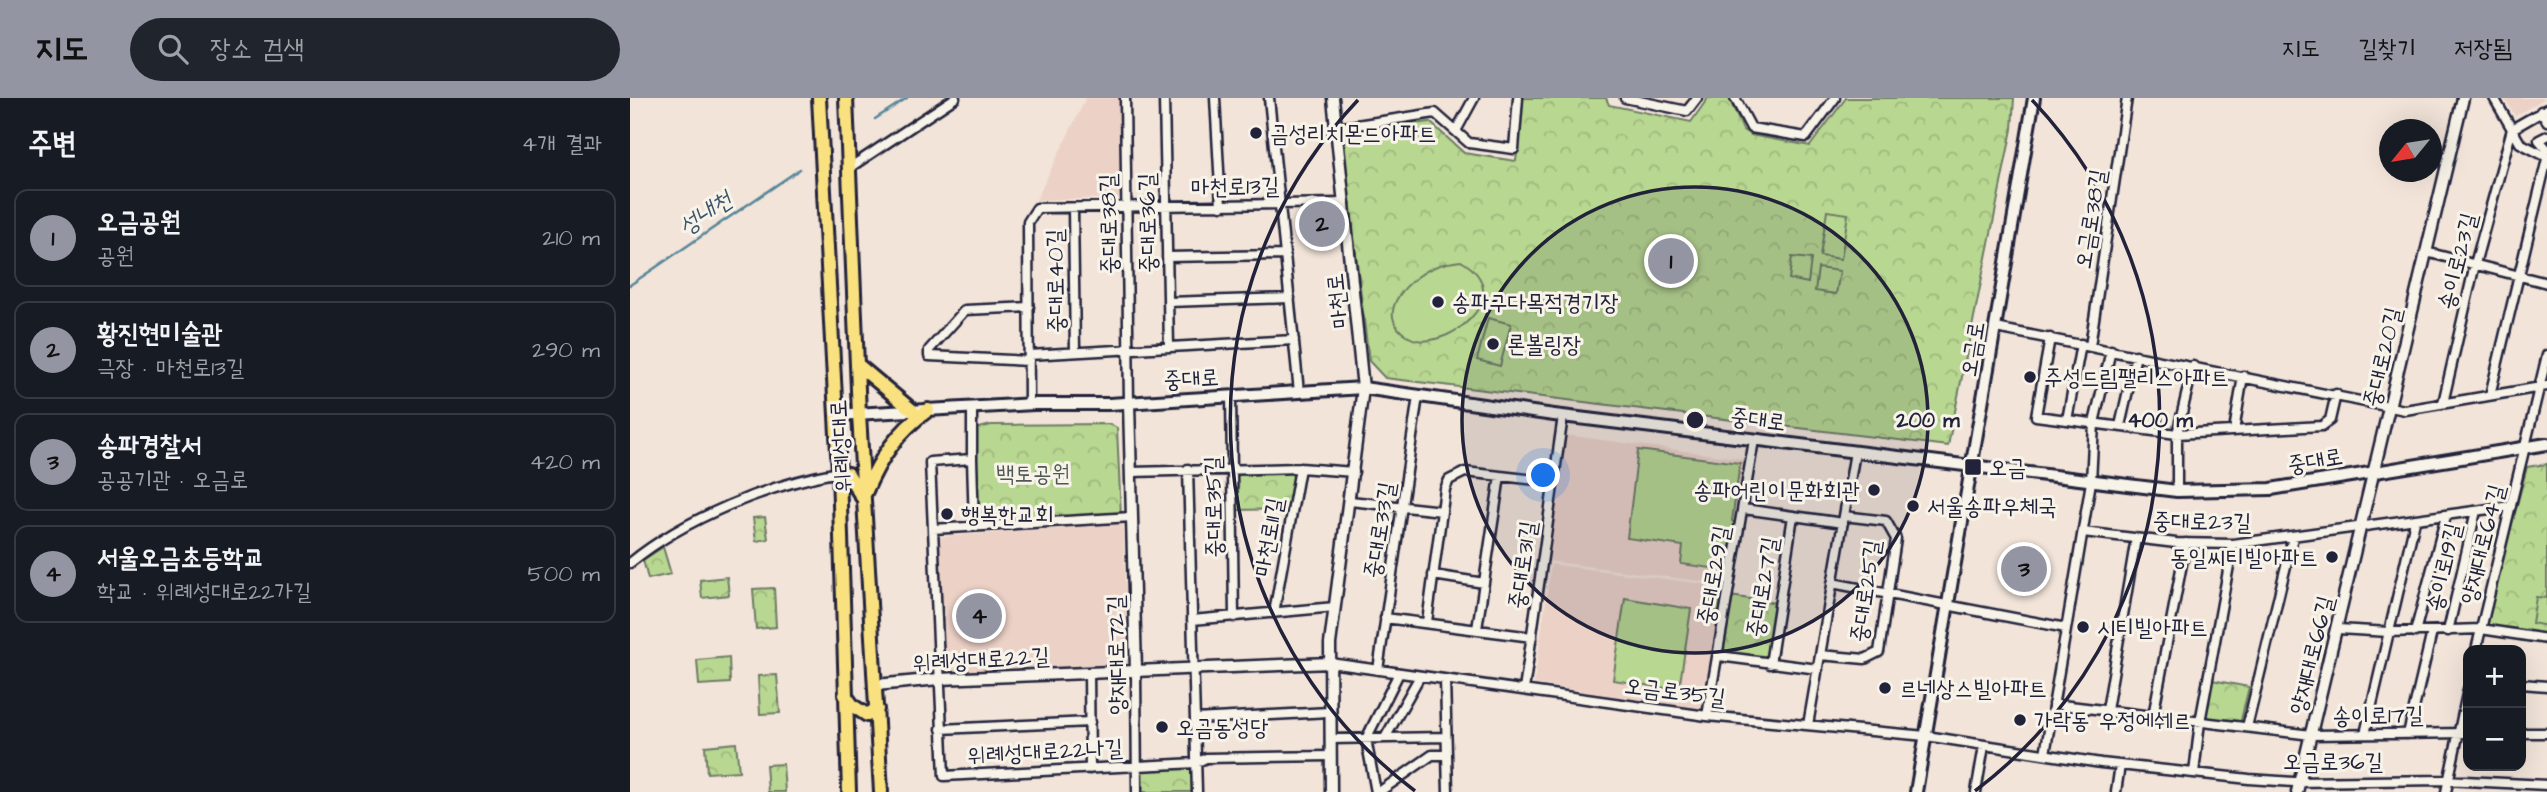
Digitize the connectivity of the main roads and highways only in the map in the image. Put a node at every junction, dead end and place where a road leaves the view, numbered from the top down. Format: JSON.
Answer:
{"nodes":[{"id":1,"x":819,"y":98,"type":"edge"},
{"id":2,"x":846,"y":98,"type":"edge"},
{"id":3,"x":2034,"y":98,"type":"edge"},
{"id":4,"x":858,"y":365,"type":"junction"},
{"id":5,"x":928,"y":410,"type":"junction"},
{"id":6,"x":913,"y":411,"type":"junction"},
{"id":7,"x":859,"y":414,"type":"junction"},
{"id":8,"x":836,"y":415,"type":"junction"},
{"id":9,"x":2547,"y":444,"type":"edge"},
{"id":10,"x":1971,"y":466,"type":"junction"},
{"id":11,"x":839,"y":472,"type":"junction"},
{"id":12,"x":864,"y":502,"type":"junction"},
{"id":13,"x":838,"y":505,"type":"junction"},
{"id":14,"x":845,"y":695,"type":"junction"},
{"id":15,"x":877,"y":709,"type":"junction"},
{"id":16,"x":849,"y":792,"type":"edge"},
{"id":17,"x":881,"y":792,"type":"edge"},
{"id":18,"x":1916,"y":792,"type":"edge"}],
"edges":[{"from":1,"to":8,"type":"main road","name":"위례성대로"},
{"from":2,"to":4,"type":"main road","name":"위례성대로"},
{"from":3,"to":10,"type":"main road","name":"오금로"},
{"from":4,"to":6,"type":"main road"},
{"from":4,"to":7,"type":"main road","name":"위례성대로"},
{"from":5,"to":6,"type":"main road","name":"중대로"},
{"from":5,"to":10,"type":"main road","name":"중대로"},
{"from":5,"to":12,"type":"main road"},
{"from":6,"to":7,"type":"main road","name":"중대로"},
{"from":7,"to":8,"type":"main road","name":"중대로"},
{"from":7,"to":12,"type":"main road","name":"위례성대로"},
{"from":8,"to":11,"type":"main road","name":"위례성대로"},
{"from":9,"to":10,"type":"main road","name":"중대로"},
{"from":10,"to":18,"type":"main road","name":"오금로"},
{"from":11,"to":12,"type":"main road"},
{"from":11,"to":13,"type":"main road","name":"위례성대로"},
{"from":12,"to":13,"type":"main road"},
{"from":12,"to":15,"type":"main road","name":"위례성대로"},
{"from":13,"to":14,"type":"main road","name":"위례성대로"},
{"from":14,"to":15,"type":"main road"},
{"from":14,"to":16,"type":"main road","name":"위례성대로"},
{"from":15,"to":17,"type":"main road","name":"위례성대로"}]}
